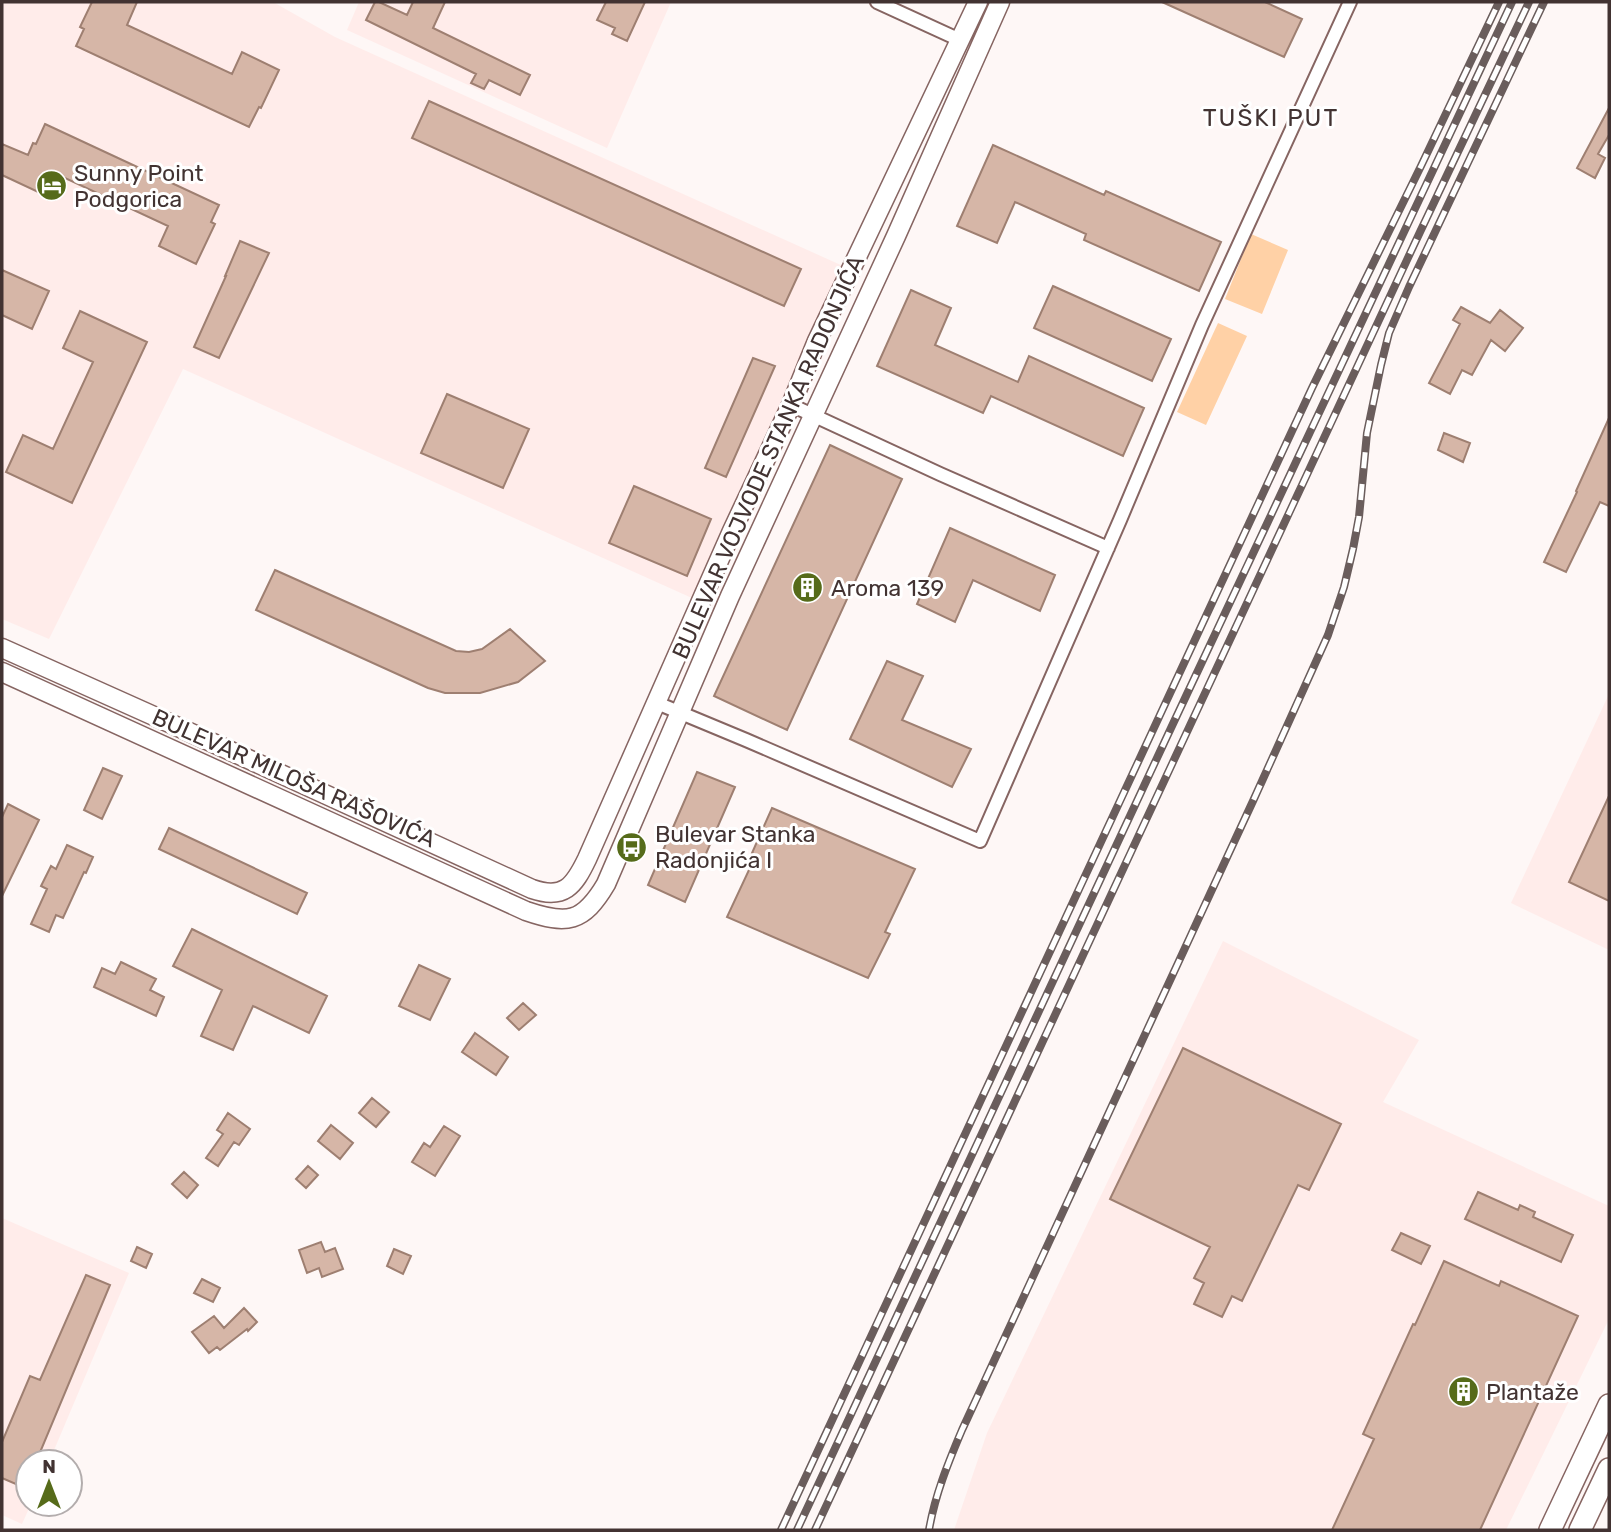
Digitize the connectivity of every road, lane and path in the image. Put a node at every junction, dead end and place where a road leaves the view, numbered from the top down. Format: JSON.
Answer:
{"nodes":[{"id":1,"x":877,"y":2,"type":"edge"},
{"id":2,"x":978,"y":2,"type":"edge"},
{"id":3,"x":1000,"y":2,"type":"edge"},
{"id":4,"x":1350,"y":2,"type":"edge"},
{"id":5,"x":960,"y":40,"type":"junction"},
{"id":6,"x":791,"y":404,"type":"junction"},
{"id":7,"x":814,"y":414,"type":"junction"},
{"id":8,"x":1108,"y":548,"type":"junction"},
{"id":9,"x":2,"y":648,"type":"edge"},
{"id":10,"x":2,"y":672,"type":"edge"},
{"id":11,"x":657,"y":703,"type":"junction"},
{"id":12,"x":680,"y":712,"type":"junction"},
{"id":13,"x":564,"y":891,"type":"joint"},
{"id":14,"x":568,"y":920,"type":"joint"},
{"id":15,"x":1609,"y":1405,"type":"edge"},
{"id":16,"x":1609,"y":1469,"type":"edge"},
{"id":17,"x":1550,"y":1530,"type":"edge"},
{"id":18,"x":1580,"y":1530,"type":"edge"}],
"edges":[{"from":1,"to":5,"type":"street"},
{"from":2,"to":5,"type":"street","name":"BULEVAR VOJVODE STANKA RADONJIĆA"},
{"from":3,"to":7,"type":"street","name":"BULEVAR VOJVODE STANKA RADONJIĆA"},
{"from":4,"to":8,"type":"street"},
{"from":5,"to":6,"type":"street","name":"BULEVAR VOJVODE STANKA RADONJIĆA"},
{"from":6,"to":7,"type":"street"},
{"from":6,"to":11,"type":"street","name":"BULEVAR VOJVODE STANKA RADONJIĆA"},
{"from":7,"to":8,"type":"street"},
{"from":7,"to":12,"type":"street","name":"BULEVAR VOJVODE STANKA RADONJIĆA"},
{"from":8,"to":12,"type":"street"},
{"from":9,"to":13,"type":"street","name":"BULEVAR MILOŠA RAŠOVIĆA"},
{"from":10,"to":14,"type":"street","name":"BULEVAR MILOŠA RAŠOVIĆA"},
{"from":11,"to":12,"type":"street"},
{"from":11,"to":13,"type":"street","name":"BULEVAR VOJVODE STANKA RADONJIĆA"},
{"from":12,"to":14,"type":"street","name":"BULEVAR VOJVODE STANKA RADONJIĆA"},
{"from":15,"to":17,"type":"main road"},
{"from":16,"to":18,"type":"main road"}]}
